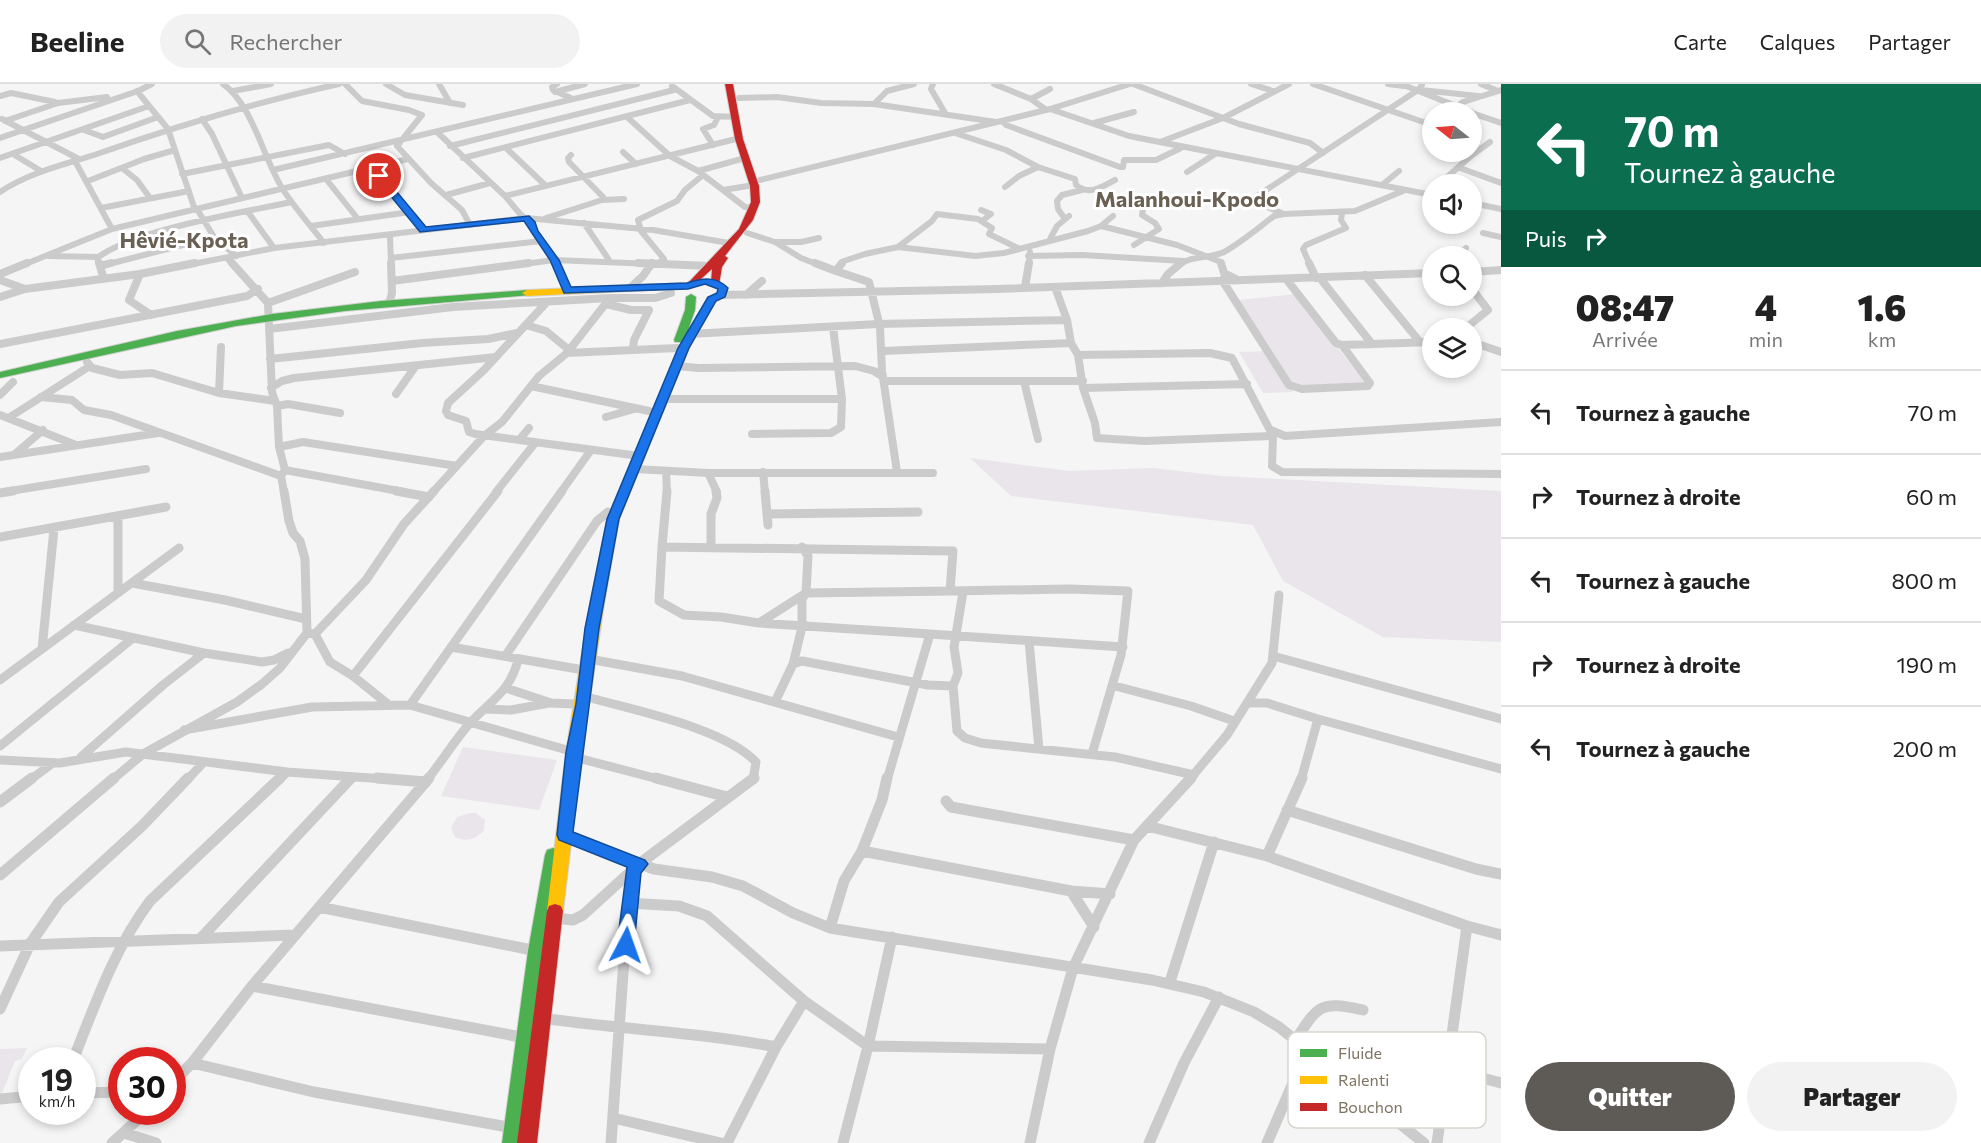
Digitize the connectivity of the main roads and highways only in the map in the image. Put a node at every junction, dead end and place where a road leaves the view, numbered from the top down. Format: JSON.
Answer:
{"nodes":[{"id":1,"x":729,"y":84,"type":"edge"},
{"id":2,"x":738,"y":91,"type":"edge"},
{"id":3,"x":757,"y":183,"type":"junction"},
{"id":4,"x":690,"y":290,"type":"junction"},
{"id":5,"x":716,"y":292,"type":"junction"},
{"id":6,"x":269,"y":324,"type":"junction"},
{"id":7,"x":0,"y":375,"type":"edge"},
{"id":8,"x":0,"y":384,"type":"edge"},
{"id":9,"x":633,"y":462,"type":"junction"},
{"id":10,"x":578,"y":700,"type":"junction"},
{"id":11,"x":572,"y":753,"type":"junction"},
{"id":12,"x":512,"y":1143,"type":"edge"},
{"id":13,"x":527,"y":1143,"type":"edge"}],
"edges":[{"from":1,"to":3,"type":"main road"},
{"from":2,"to":3,"type":"main road"},
{"from":3,"to":4,"type":"main road"},
{"from":3,"to":5,"type":"main road"},
{"from":4,"to":5,"type":"main road"},
{"from":4,"to":6,"type":"main road"},
{"from":4,"to":6,"type":"main road"},
{"from":4,"to":9,"type":"main road"},
{"from":5,"to":9,"type":"main road"},
{"from":6,"to":7,"type":"main road"},
{"from":6,"to":8,"type":"main road"},
{"from":9,"to":10,"type":"main road"},
{"from":9,"to":10,"type":"main road"},
{"from":10,"to":11,"type":"main road"},
{"from":11,"to":12,"type":"main road"},
{"from":11,"to":13,"type":"main road"}]}
